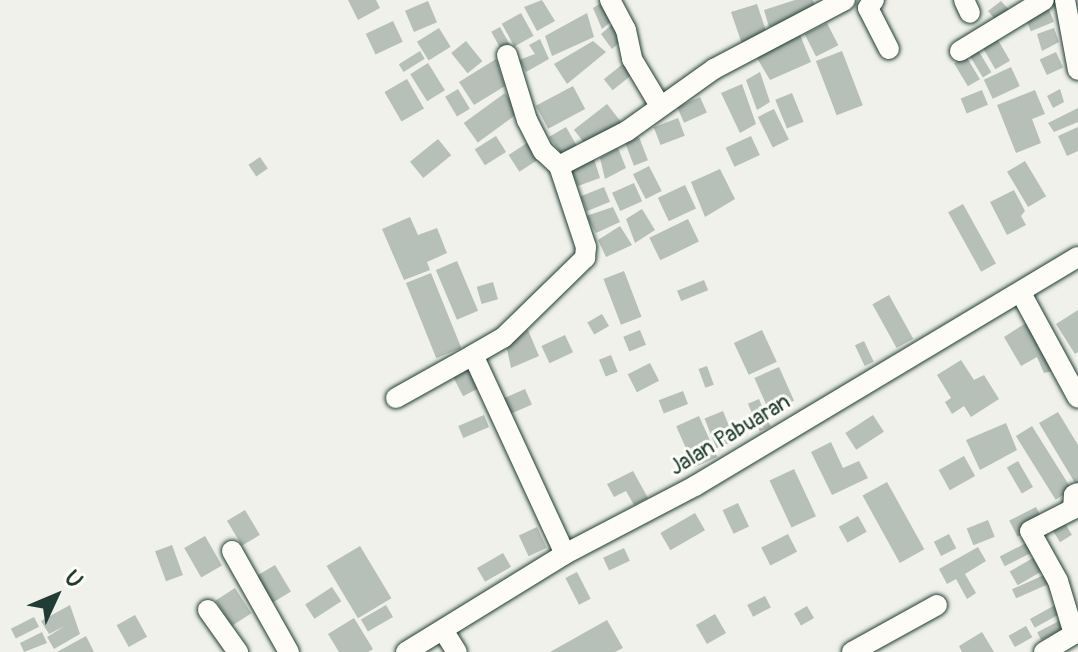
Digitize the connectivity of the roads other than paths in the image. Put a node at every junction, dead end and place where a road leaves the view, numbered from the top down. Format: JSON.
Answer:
{"nodes":[{"id":1,"x":610,"y":0,"type":"edge"},
{"id":2,"x":845,"y":0,"type":"edge"},
{"id":3,"x":874,"y":0,"type":"edge"},
{"id":4,"x":1044,"y":0,"type":"edge"},
{"id":5,"x":1065,"y":0,"type":"edge"},
{"id":6,"x":819,"y":7,"type":"edge"},
{"id":7,"x":889,"y":49,"type":"dead end"},
{"id":8,"x":960,"y":51,"type":"dead end"},
{"id":9,"x":507,"y":55,"type":"dead end"},
{"id":10,"x":1078,"y":70,"type":"edge"},
{"id":11,"x":660,"y":106,"type":"junction"},
{"id":12,"x":559,"y":166,"type":"junction"},
{"id":13,"x":1078,"y":257,"type":"edge"},
{"id":14,"x":1021,"y":293,"type":"junction"},
{"id":15,"x":473,"y":355,"type":"junction"},
{"id":16,"x":396,"y":398,"type":"dead end"},
{"id":17,"x":1078,"y":398,"type":"edge"},
{"id":18,"x":1078,"y":493,"type":"edge"},
{"id":19,"x":232,"y":551,"type":"dead end"},
{"id":20,"x":565,"y":554,"type":"junction"},
{"id":21,"x":937,"y":605,"type":"dead end"},
{"id":22,"x":208,"y":610,"type":"dead end"},
{"id":23,"x":443,"y":630,"type":"junction"},
{"id":24,"x":238,"y":652,"type":"edge"},
{"id":25,"x":289,"y":652,"type":"edge"},
{"id":26,"x":406,"y":652,"type":"edge"},
{"id":27,"x":457,"y":652,"type":"edge"},
{"id":28,"x":852,"y":652,"type":"edge"},
{"id":29,"x":1044,"y":652,"type":"edge"}],
"edges":[{"from":1,"to":11,"type":"street"},
{"from":2,"to":6,"type":"street"},
{"from":3,"to":7,"type":"street"},
{"from":4,"to":8,"type":"street"},
{"from":5,"to":10,"type":"street"},
{"from":6,"to":11,"type":"street"},
{"from":9,"to":12,"type":"street"},
{"from":11,"to":12,"type":"street"},
{"from":12,"to":15,"type":"street"},
{"from":13,"to":14,"type":"street","name":"Jalan Pabuaran"},
{"from":14,"to":17,"type":"street"},
{"from":14,"to":20,"type":"street","name":"Jalan Pabuaran"},
{"from":15,"to":16,"type":"street"},
{"from":15,"to":20,"type":"street"},
{"from":18,"to":29,"type":"street"},
{"from":19,"to":25,"type":"street"},
{"from":20,"to":23,"type":"street","name":"Jalan Pabuaran"},
{"from":21,"to":28,"type":"street"},
{"from":22,"to":24,"type":"street"},
{"from":23,"to":26,"type":"street","name":"Jalan Pabuaran"},
{"from":23,"to":27,"type":"street"}]}
